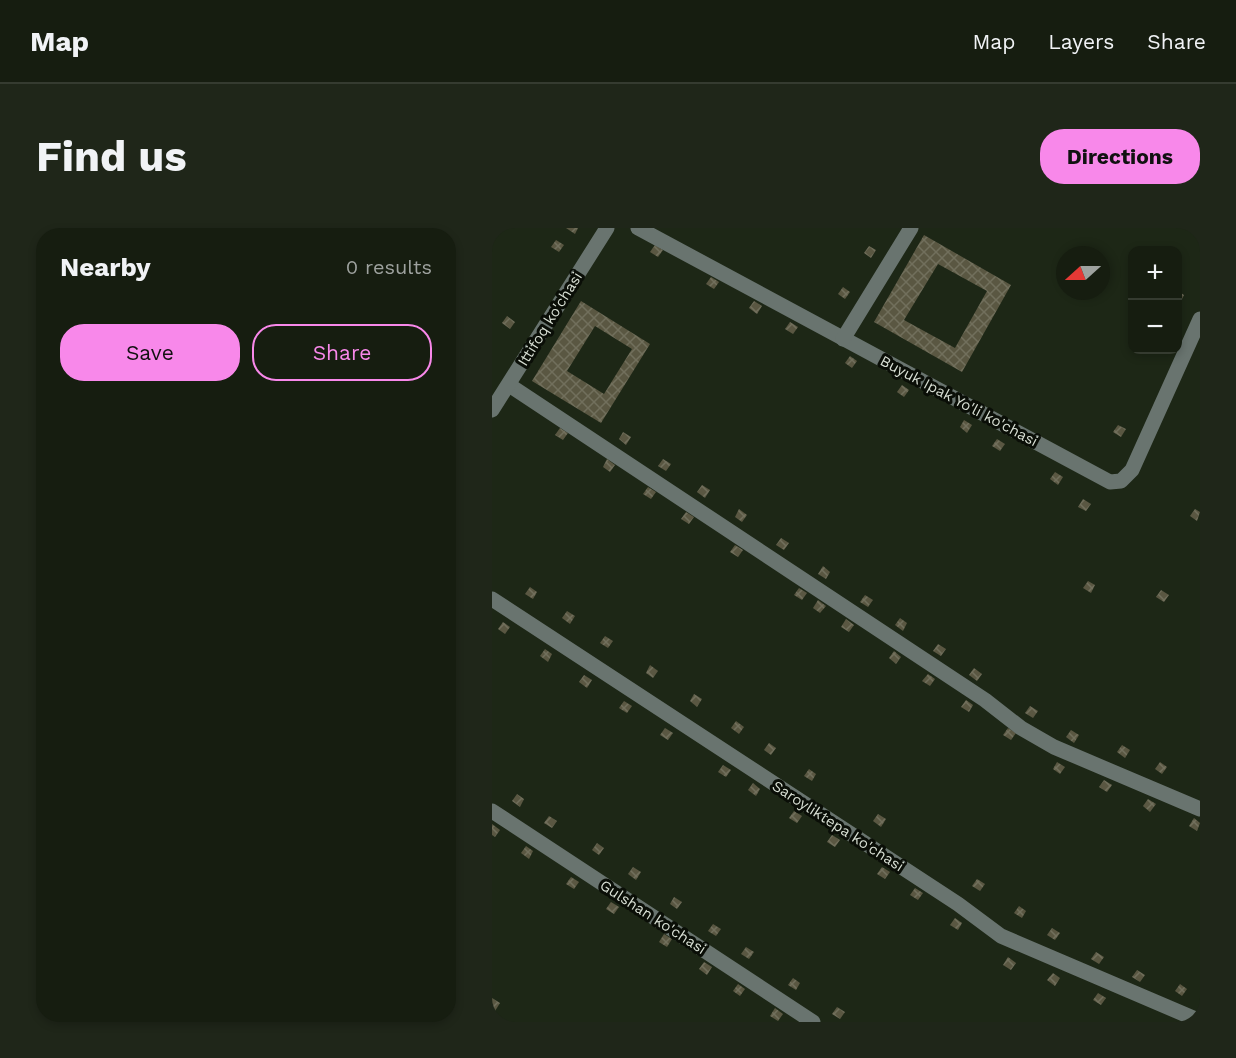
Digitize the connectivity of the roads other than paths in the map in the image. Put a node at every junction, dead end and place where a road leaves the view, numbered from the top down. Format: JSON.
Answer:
{"nodes":[{"id":1,"x":607,"y":228,"type":"edge"},
{"id":2,"x":638,"y":228,"type":"edge"},
{"id":3,"x":911,"y":228,"type":"edge"},
{"id":4,"x":1200,"y":319,"type":"edge"},
{"id":5,"x":843,"y":339,"type":"junction"},
{"id":6,"x":1196,"y":341,"type":"edge"},
{"id":7,"x":509,"y":385,"type":"junction"},
{"id":8,"x":492,"y":410,"type":"edge"},
{"id":9,"x":492,"y":599,"type":"edge"},
{"id":10,"x":1200,"y":809,"type":"edge"},
{"id":11,"x":492,"y":811,"type":"edge"},
{"id":12,"x":1200,"y":1021,"type":"edge"},
{"id":13,"x":813,"y":1022,"type":"edge"}],
"edges":[{"from":1,"to":7,"type":"street","name":"Ittifoq ko'chasi"},
{"from":2,"to":5,"type":"street","name":"Buyuk Ipak Yo'li ko'chasi"},
{"from":3,"to":5,"type":"street"},
{"from":4,"to":6,"type":"street","name":"Buyuk Ipak Yo'li ko'chasi"},
{"from":5,"to":6,"type":"street","name":"Buyuk Ipak Yo'li ko'chasi"},
{"from":7,"to":8,"type":"street","name":"Ittifoq ko'chasi"},
{"from":7,"to":10,"type":"street"},
{"from":9,"to":12,"type":"street","name":"Saroyliktepa ko'chasi"},
{"from":11,"to":13,"type":"street","name":"Gulshan ko'chasi"}]}
